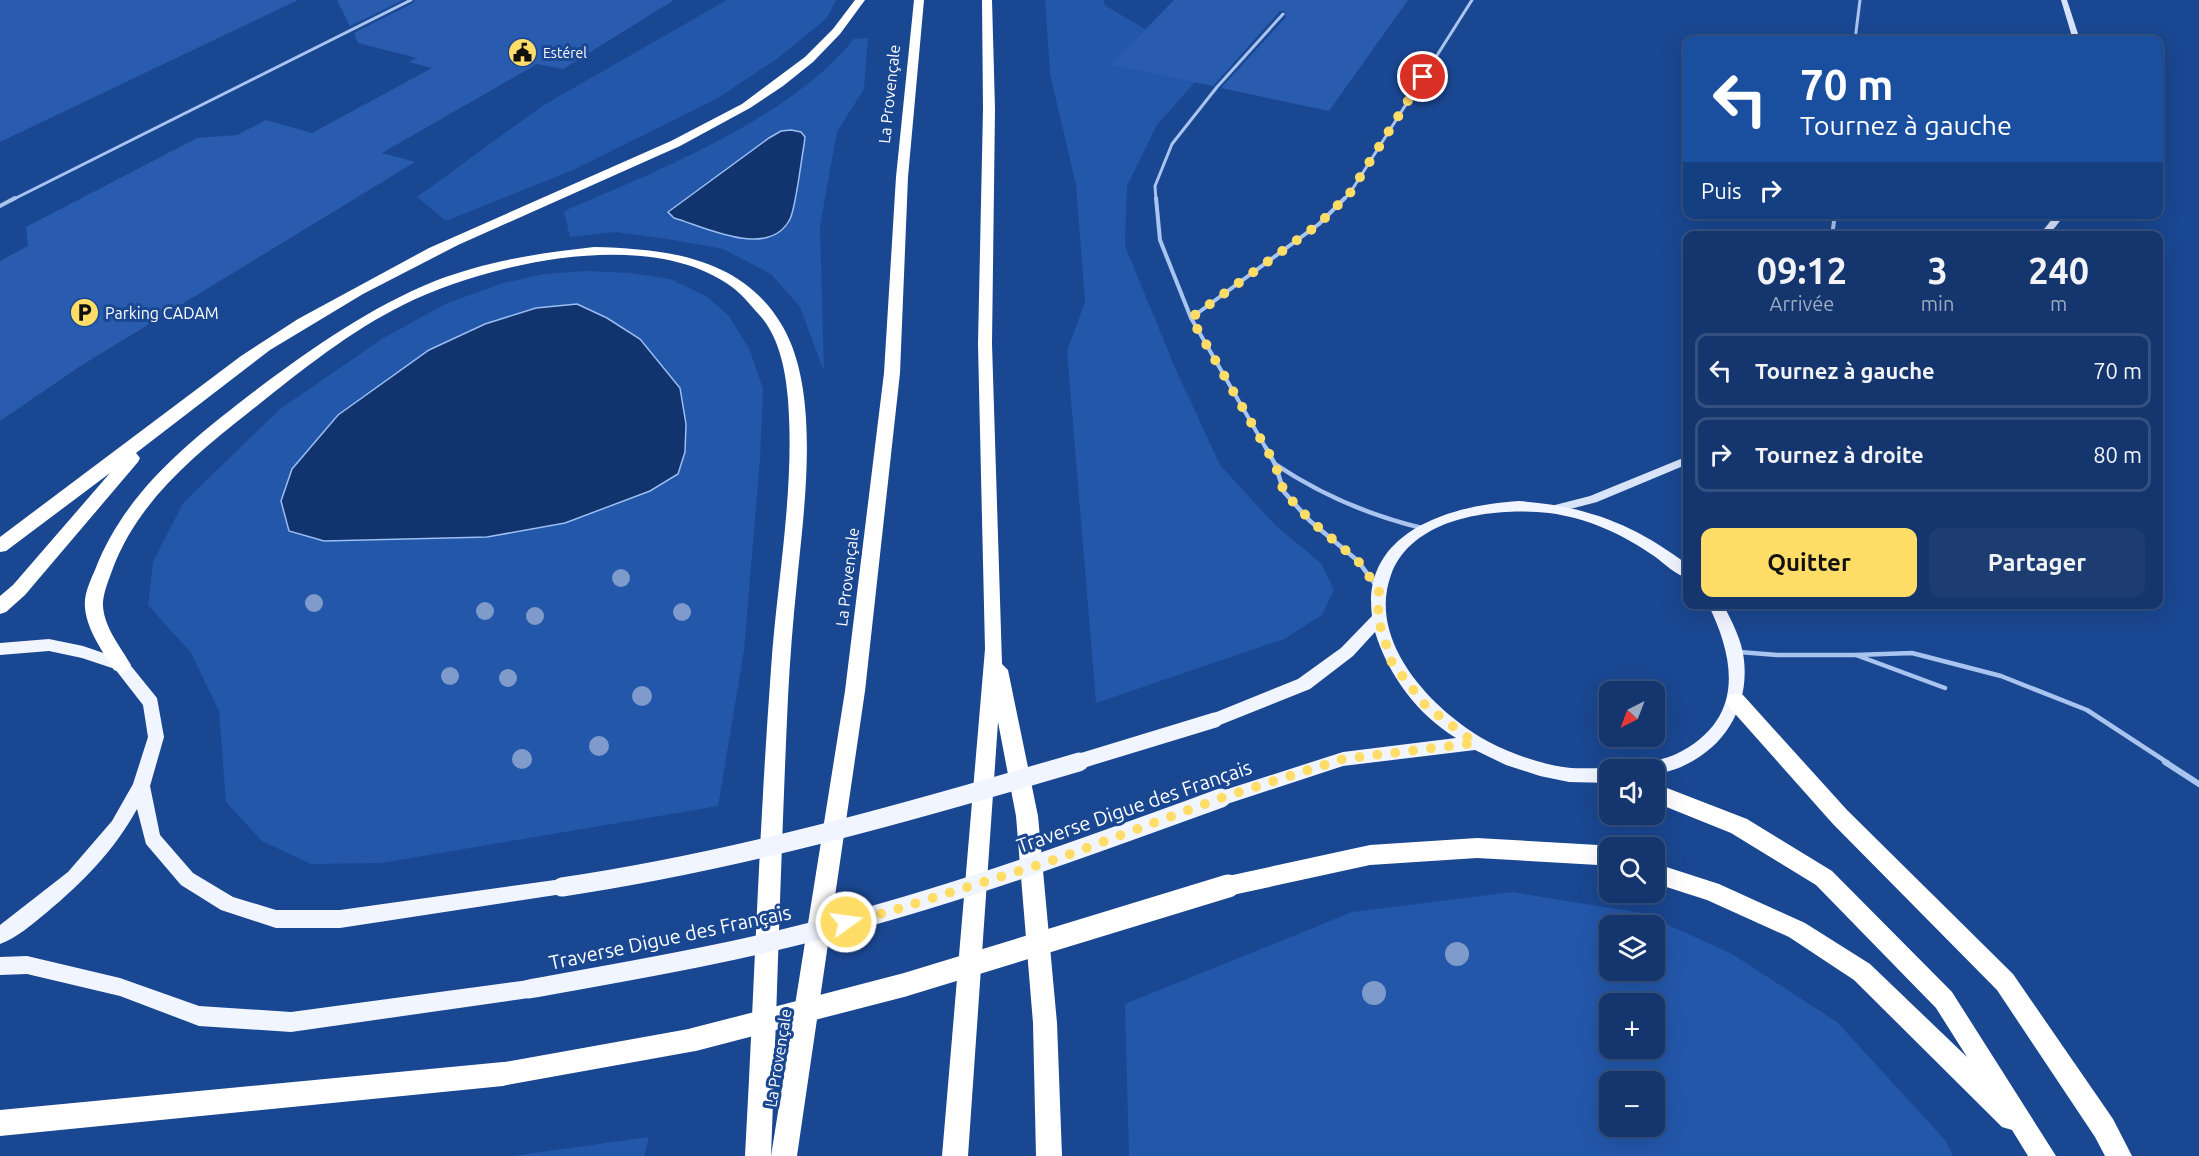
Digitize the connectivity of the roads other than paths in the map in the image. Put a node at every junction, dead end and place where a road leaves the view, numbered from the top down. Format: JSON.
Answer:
{"nodes":[{"id":1,"x":411,"y":0,"type":"edge"},
{"id":2,"x":860,"y":0,"type":"edge"},
{"id":3,"x":919,"y":0,"type":"edge"},
{"id":4,"x":987,"y":0,"type":"edge"},
{"id":5,"x":1472,"y":0,"type":"edge"},
{"id":6,"x":1860,"y":0,"type":"edge"},
{"id":7,"x":2064,"y":0,"type":"edge"},
{"id":8,"x":1284,"y":14,"type":"dead end"},
{"id":9,"x":1856,"y":36,"type":"edge"},
{"id":10,"x":2076,"y":36,"type":"edge"},
{"id":11,"x":0,"y":206,"type":"edge"},
{"id":12,"x":2057,"y":219,"type":"edge"},
{"id":13,"x":2046,"y":231,"type":"edge"},
{"id":14,"x":1191,"y":318,"type":"junction"},
{"id":15,"x":157,"y":429,"type":"junction"},
{"id":16,"x":1683,"y":462,"type":"edge"},
{"id":17,"x":1275,"y":464,"type":"junction"},
{"id":18,"x":1555,"y":509,"type":"junction"},
{"id":19,"x":1424,"y":528,"type":"junction"},
{"id":20,"x":0,"y":546,"type":"edge"},
{"id":21,"x":1683,"y":569,"type":"edge"},
{"id":22,"x":1379,"y":590,"type":"junction"},
{"id":23,"x":0,"y":607,"type":"edge"},
{"id":24,"x":1718,"y":609,"type":"edge"},
{"id":25,"x":1378,"y":619,"type":"junction"},
{"id":26,"x":0,"y":649,"type":"edge"},
{"id":27,"x":994,"y":649,"type":"junction"},
{"id":28,"x":1737,"y":651,"type":"junction"},
{"id":29,"x":1856,"y":655,"type":"junction"},
{"id":30,"x":121,"y":665,"type":"junction"},
{"id":31,"x":1945,"y":688,"type":"dead end"},
{"id":32,"x":1736,"y":701,"type":"junction"},
{"id":33,"x":1475,"y":743,"type":"junction"},
{"id":34,"x":1665,"y":766,"type":"edge"},
{"id":35,"x":1599,"y":775,"type":"edge"},
{"id":36,"x":2199,"y":784,"type":"edge"},
{"id":37,"x":141,"y":786,"type":"junction"},
{"id":38,"x":1665,"y":796,"type":"edge"},
{"id":39,"x":1599,"y":855,"type":"edge"},
{"id":40,"x":1665,"y":876,"type":"edge"},
{"id":41,"x":0,"y":935,"type":"edge"},
{"id":42,"x":0,"y":966,"type":"edge"},
{"id":43,"x":0,"y":1123,"type":"edge"},
{"id":44,"x":2039,"y":1149,"type":"edge"},
{"id":45,"x":759,"y":1156,"type":"edge"},
{"id":46,"x":784,"y":1156,"type":"edge"},
{"id":47,"x":956,"y":1156,"type":"edge"},
{"id":48,"x":1049,"y":1156,"type":"edge"},
{"id":49,"x":2119,"y":1156,"type":"edge"}],
"edges":[{"from":1,"to":11,"type":"lane"},
{"from":2,"to":15,"type":"highway"},
{"from":3,"to":46,"type":"highway","name":"La Provençale"},
{"from":4,"to":27,"type":"highway"},
{"from":5,"to":14,"type":"lane"},
{"from":6,"to":9,"type":"lane"},
{"from":7,"to":10,"type":"main road"},
{"from":8,"to":14,"type":"lane"},
{"from":12,"to":13,"type":"main road"},
{"from":14,"to":17,"type":"lane"},
{"from":15,"to":20,"type":"highway"},
{"from":15,"to":23,"type":"highway"},
{"from":16,"to":18,"type":"main road"},
{"from":17,"to":19,"type":"lane"},
{"from":17,"to":22,"type":"lane"},
{"from":18,"to":19,"type":"main road"},
{"from":18,"to":21,"type":"main road"},
{"from":19,"to":22,"type":"main road"},
{"from":22,"to":25,"type":"main road"},
{"from":24,"to":28,"type":"main road"},
{"from":25,"to":33,"type":"main road"},
{"from":25,"to":37,"type":"main road","bridge":true},
{"from":26,"to":30,"type":"main road"},
{"from":27,"to":47,"type":"highway"},
{"from":27,"to":48,"type":"highway"},
{"from":28,"to":29,"type":"lane"},
{"from":28,"to":32,"type":"main road"},
{"from":29,"to":31,"type":"lane"},
{"from":29,"to":36,"type":"lane"},
{"from":30,"to":37,"type":"main road"},
{"from":30,"to":45,"type":"highway"},
{"from":32,"to":34,"type":"main road"},
{"from":32,"to":49,"type":"highway"},
{"from":33,"to":35,"type":"main road"},
{"from":33,"to":42,"type":"main road","name":"Traverse Digue des Français","bridge":true},
{"from":37,"to":41,"type":"main road"},
{"from":38,"to":44,"type":"highway"},
{"from":39,"to":43,"type":"highway","bridge":true},
{"from":40,"to":44,"type":"highway"}]}
